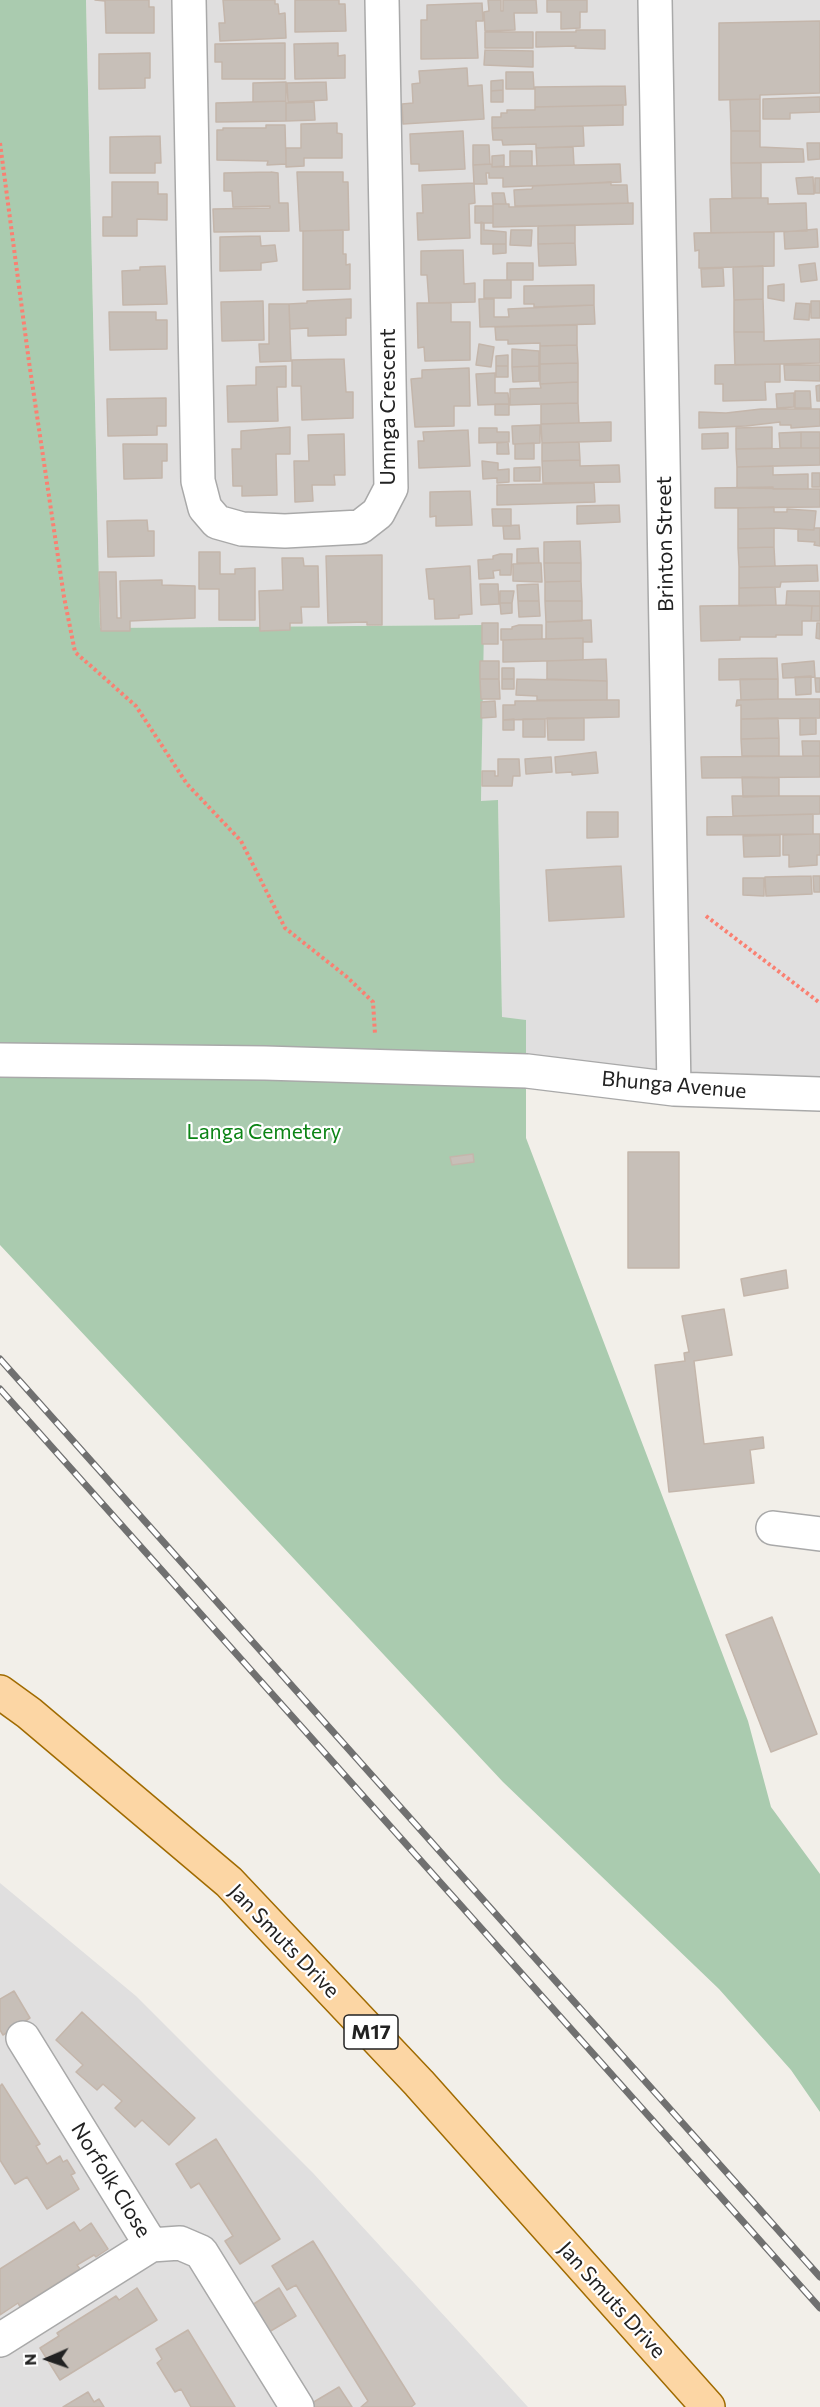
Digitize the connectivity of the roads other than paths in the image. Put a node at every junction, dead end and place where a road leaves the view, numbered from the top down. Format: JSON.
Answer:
{"nodes":[{"id":1,"x":189,"y":0,"type":"edge"},
{"id":2,"x":382,"y":0,"type":"edge"},
{"id":3,"x":655,"y":0,"type":"edge"},
{"id":4,"x":0,"y":1060,"type":"edge"},
{"id":5,"x":674,"y":1089,"type":"junction"},
{"id":6,"x":820,"y":1095,"type":"edge"},
{"id":7,"x":773,"y":1528,"type":"dead end"},
{"id":8,"x":820,"y":1534,"type":"edge"},
{"id":9,"x":0,"y":1692,"type":"edge"},
{"id":10,"x":23,"y":2038,"type":"dead end"},
{"id":11,"x":151,"y":2245,"type":"junction"},
{"id":12,"x":0,"y":2340,"type":"edge"},
{"id":13,"x":297,"y":2407,"type":"edge"},
{"id":14,"x":708,"y":2407,"type":"edge"}],
"edges":[{"from":1,"to":2,"type":"street","name":"Umnga Crescent"},
{"from":3,"to":5,"type":"street","name":"Brinton Street"},
{"from":4,"to":5,"type":"street","name":"Bhunga Avenue"},
{"from":5,"to":6,"type":"street","name":"Bhunga Avenue"},
{"from":7,"to":8,"type":"street"},
{"from":9,"to":14,"type":"main road","name":"Jan Smuts Drive","number":"M17"},
{"from":10,"to":11,"type":"street","name":"Norfolk Close"},
{"from":11,"to":12,"type":"street"},
{"from":11,"to":13,"type":"street","name":"Norfolk Close"}]}
